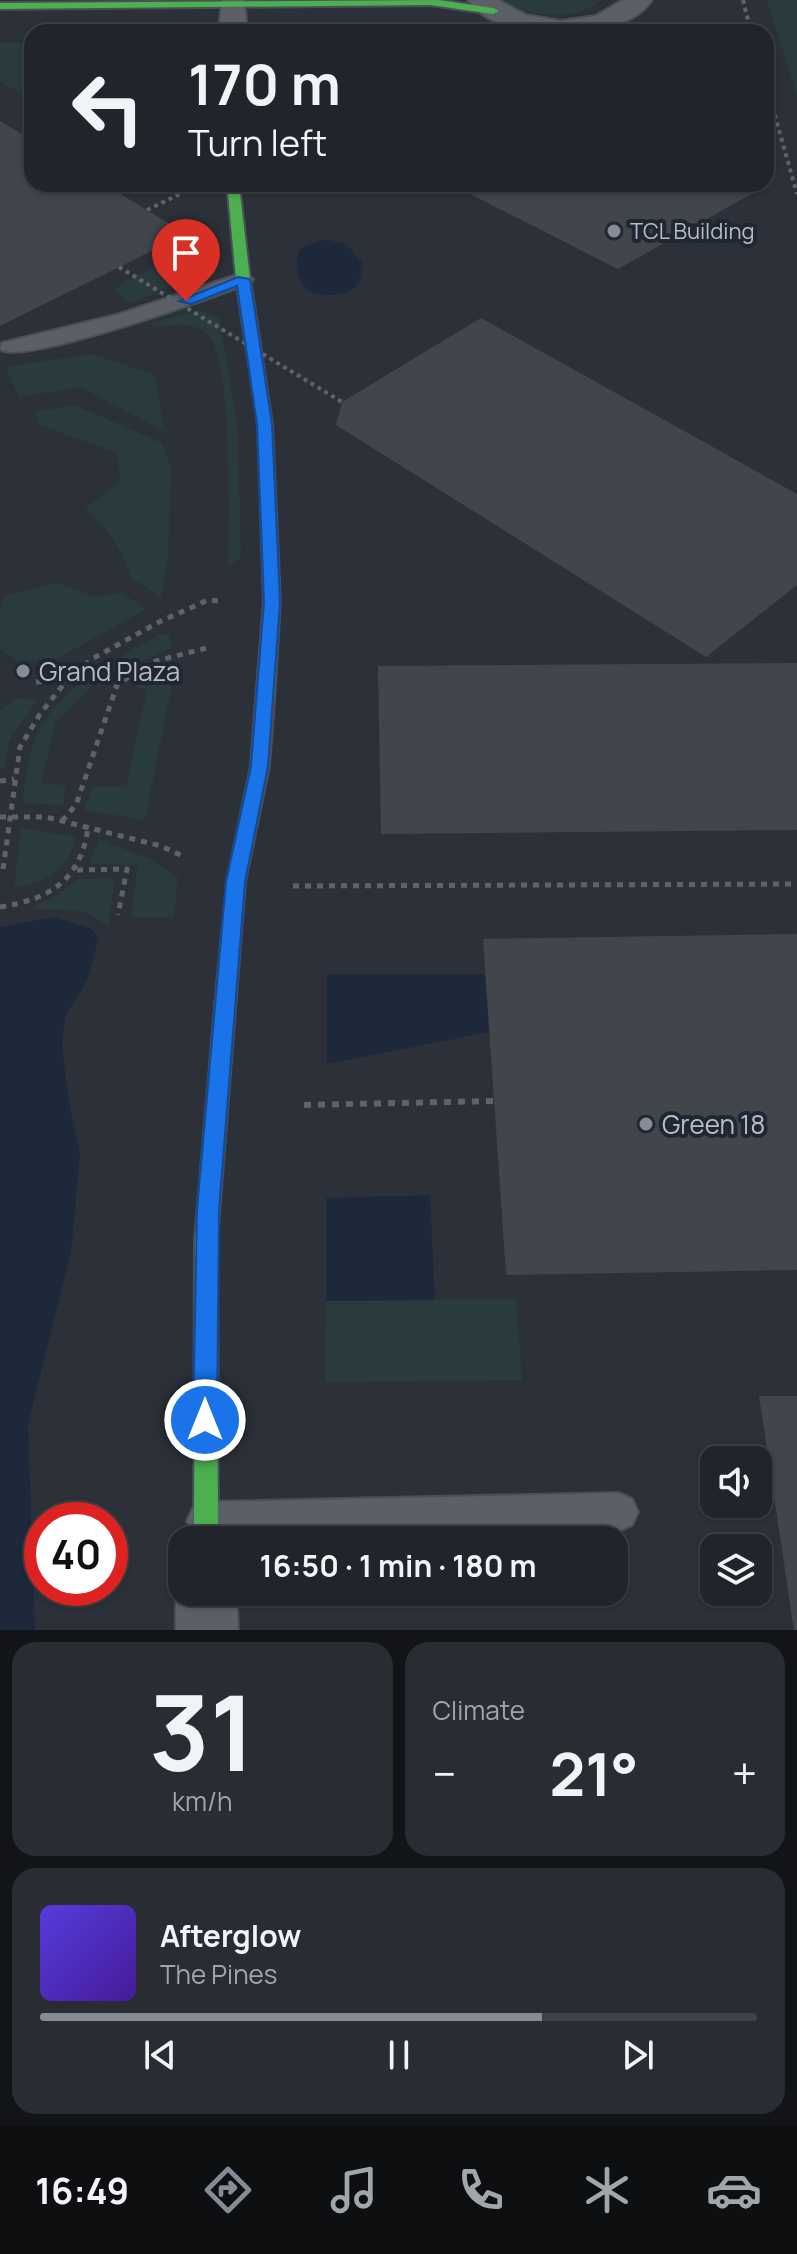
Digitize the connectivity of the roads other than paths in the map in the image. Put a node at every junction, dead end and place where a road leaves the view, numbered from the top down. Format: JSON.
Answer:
{"nodes":[{"id":1,"x":639,"y":0,"type":"edge"},
{"id":2,"x":233,"y":4,"type":"junction"},
{"id":3,"x":0,"y":6,"type":"edge"},
{"id":4,"x":487,"y":6,"type":"edge"},
{"id":5,"x":233,"y":24,"type":"edge"},
{"id":6,"x":538,"y":24,"type":"edge"},
{"id":7,"x":588,"y":24,"type":"edge"},
{"id":8,"x":234,"y":192,"type":"edge"},
{"id":9,"x":243,"y":279,"type":"junction"},
{"id":10,"x":10,"y":348,"type":"dead end"},
{"id":11,"x":619,"y":1512,"type":"dead end"},
{"id":12,"x":206,"y":1526,"type":"edge"},
{"id":13,"x":315,"y":1526,"type":"edge"},
{"id":14,"x":206,"y":1606,"type":"edge"},
{"id":15,"x":207,"y":1630,"type":"edge"}],
"edges":[{"from":1,"to":7,"type":"street"},
{"from":2,"to":3,"type":"street"},
{"from":2,"to":4,"type":"street"},
{"from":2,"to":5,"type":"street"},
{"from":4,"to":6,"type":"street"},
{"from":8,"to":9,"type":"street"},
{"from":9,"to":10,"type":"lane"},
{"from":9,"to":12,"type":"street"},
{"from":11,"to":13,"type":"lane"},
{"from":14,"to":15,"type":"street"}]}
